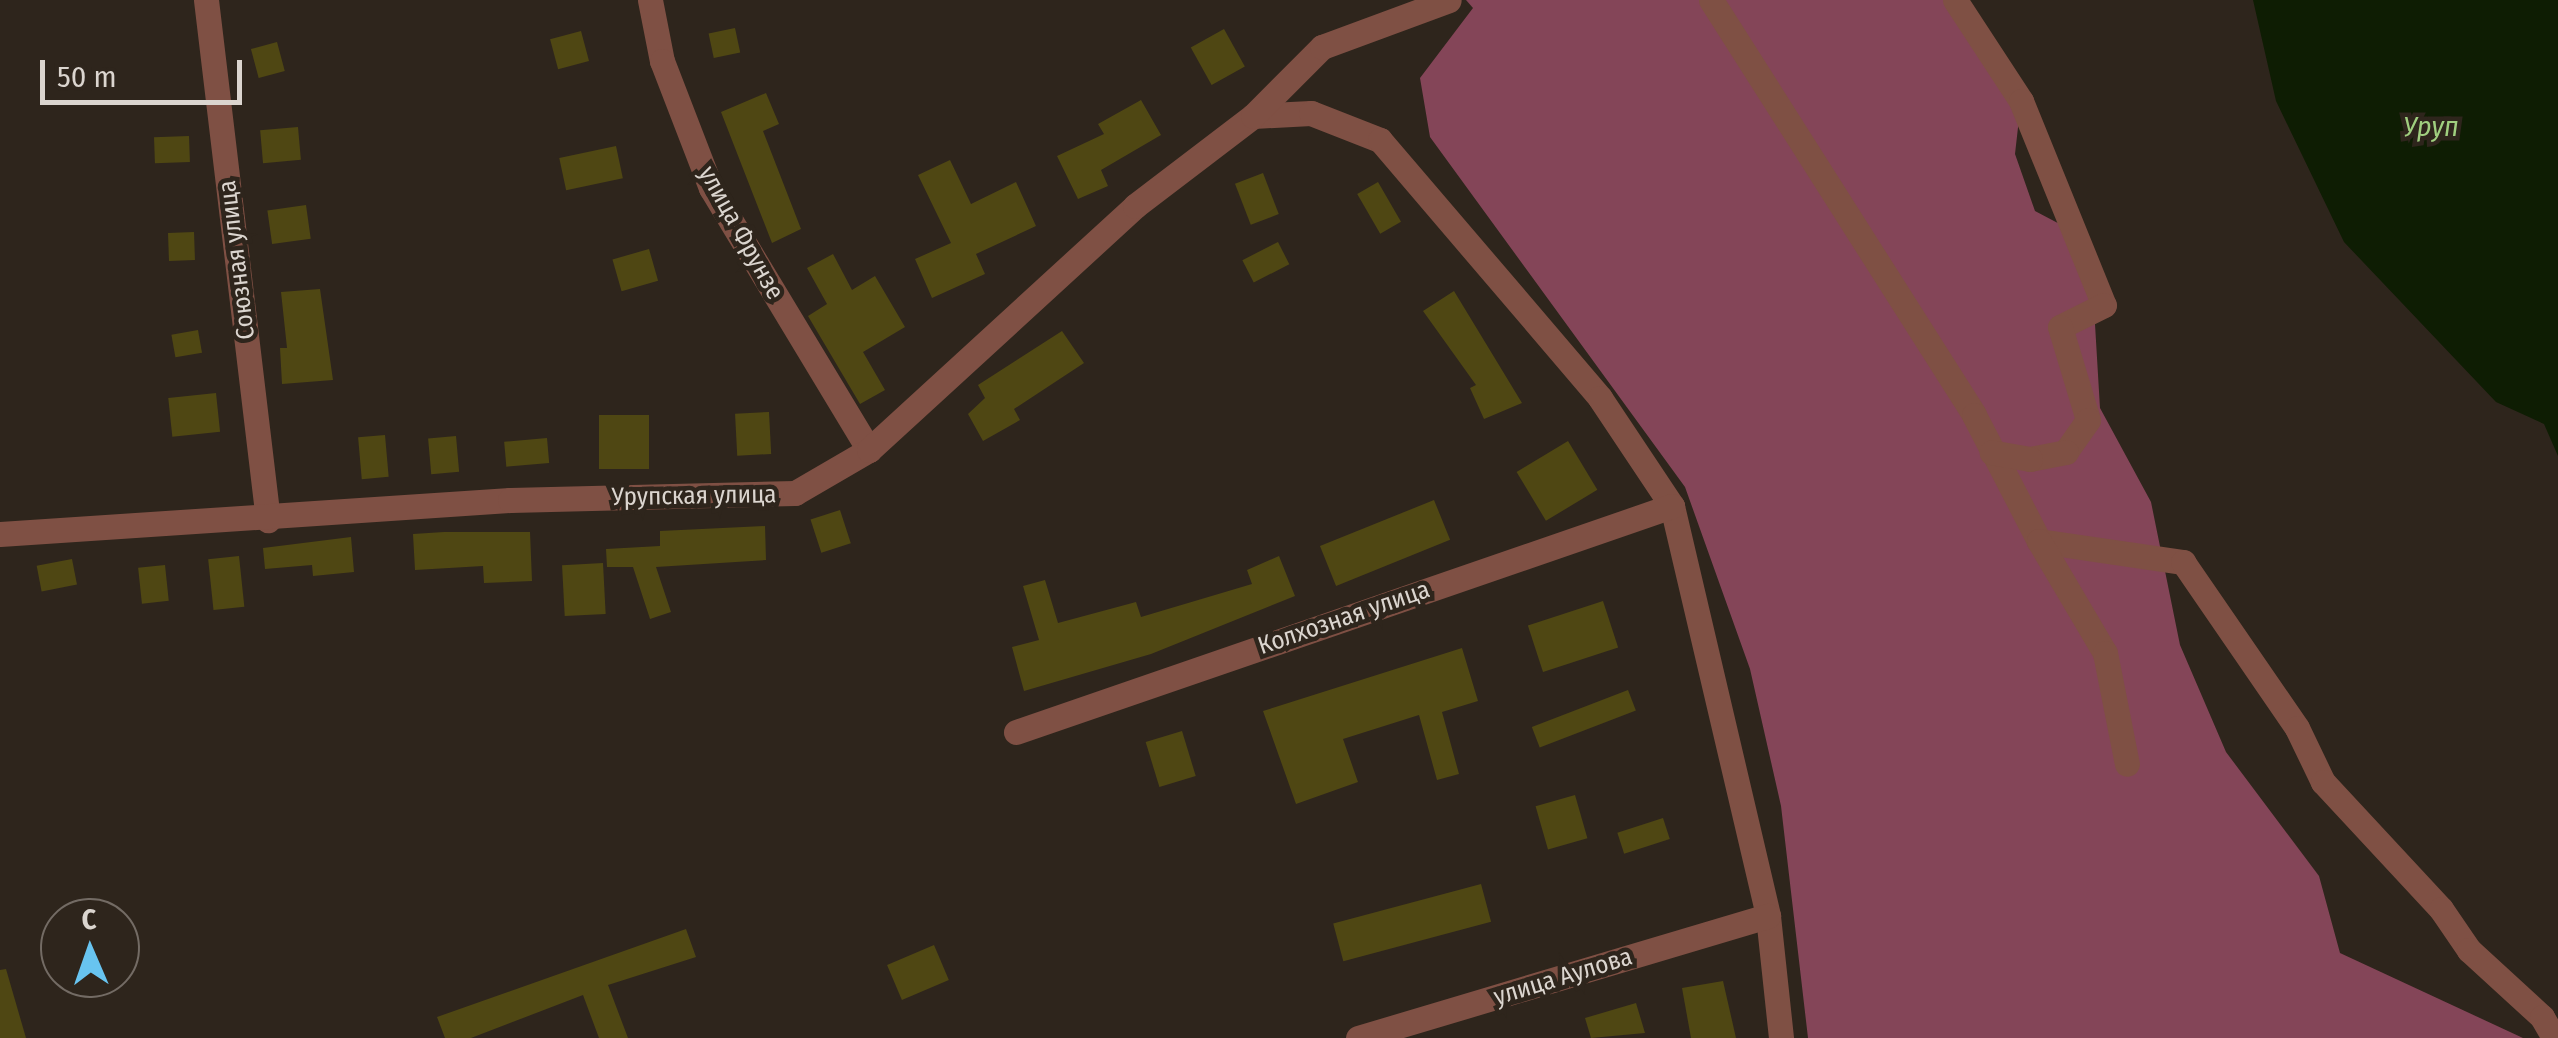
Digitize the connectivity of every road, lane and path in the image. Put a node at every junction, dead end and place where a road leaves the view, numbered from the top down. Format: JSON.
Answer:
{"nodes":[{"id":1,"x":206,"y":0,"type":"edge"},
{"id":2,"x":650,"y":0,"type":"edge"},
{"id":3,"x":1449,"y":0,"type":"edge"},
{"id":4,"x":1711,"y":0,"type":"edge"},
{"id":5,"x":1954,"y":0,"type":"edge"},
{"id":6,"x":1252,"y":116,"type":"junction"},
{"id":7,"x":869,"y":450,"type":"junction"},
{"id":8,"x":1992,"y":452,"type":"junction"},
{"id":9,"x":1672,"y":506,"type":"junction"},
{"id":10,"x":268,"y":520,"type":"junction"},
{"id":11,"x":0,"y":534,"type":"edge"},
{"id":12,"x":2040,"y":541,"type":"junction"},
{"id":13,"x":1016,"y":732,"type":"dead end"},
{"id":14,"x":2127,"y":764,"type":"dead end"},
{"id":15,"x":1768,"y":916,"type":"junction"},
{"id":16,"x":1358,"y":1038,"type":"edge"},
{"id":17,"x":1781,"y":1038,"type":"edge"},
{"id":18,"x":2554,"y":1038,"type":"edge"}],
"edges":[{"from":1,"to":10,"type":"street","name":"Союзная улица"},
{"from":2,"to":7,"type":"street","name":"улица Фрунзе"},
{"from":3,"to":6,"type":"street","name":"Урупская улица"},
{"from":4,"to":8,"type":"street"},
{"from":5,"to":8,"type":"street"},
{"from":6,"to":7,"type":"street","name":"Урупская улица"},
{"from":6,"to":9,"type":"street"},
{"from":7,"to":10,"type":"street","name":"Урупская улица"},
{"from":8,"to":12,"type":"street"},
{"from":9,"to":13,"type":"street","name":"Колхозная улица"},
{"from":9,"to":15,"type":"street"},
{"from":10,"to":11,"type":"street","name":"Урупская улица"},
{"from":12,"to":14,"type":"street"},
{"from":12,"to":18,"type":"street"},
{"from":15,"to":16,"type":"street","name":"улица Аулова"},
{"from":15,"to":17,"type":"street"}]}
